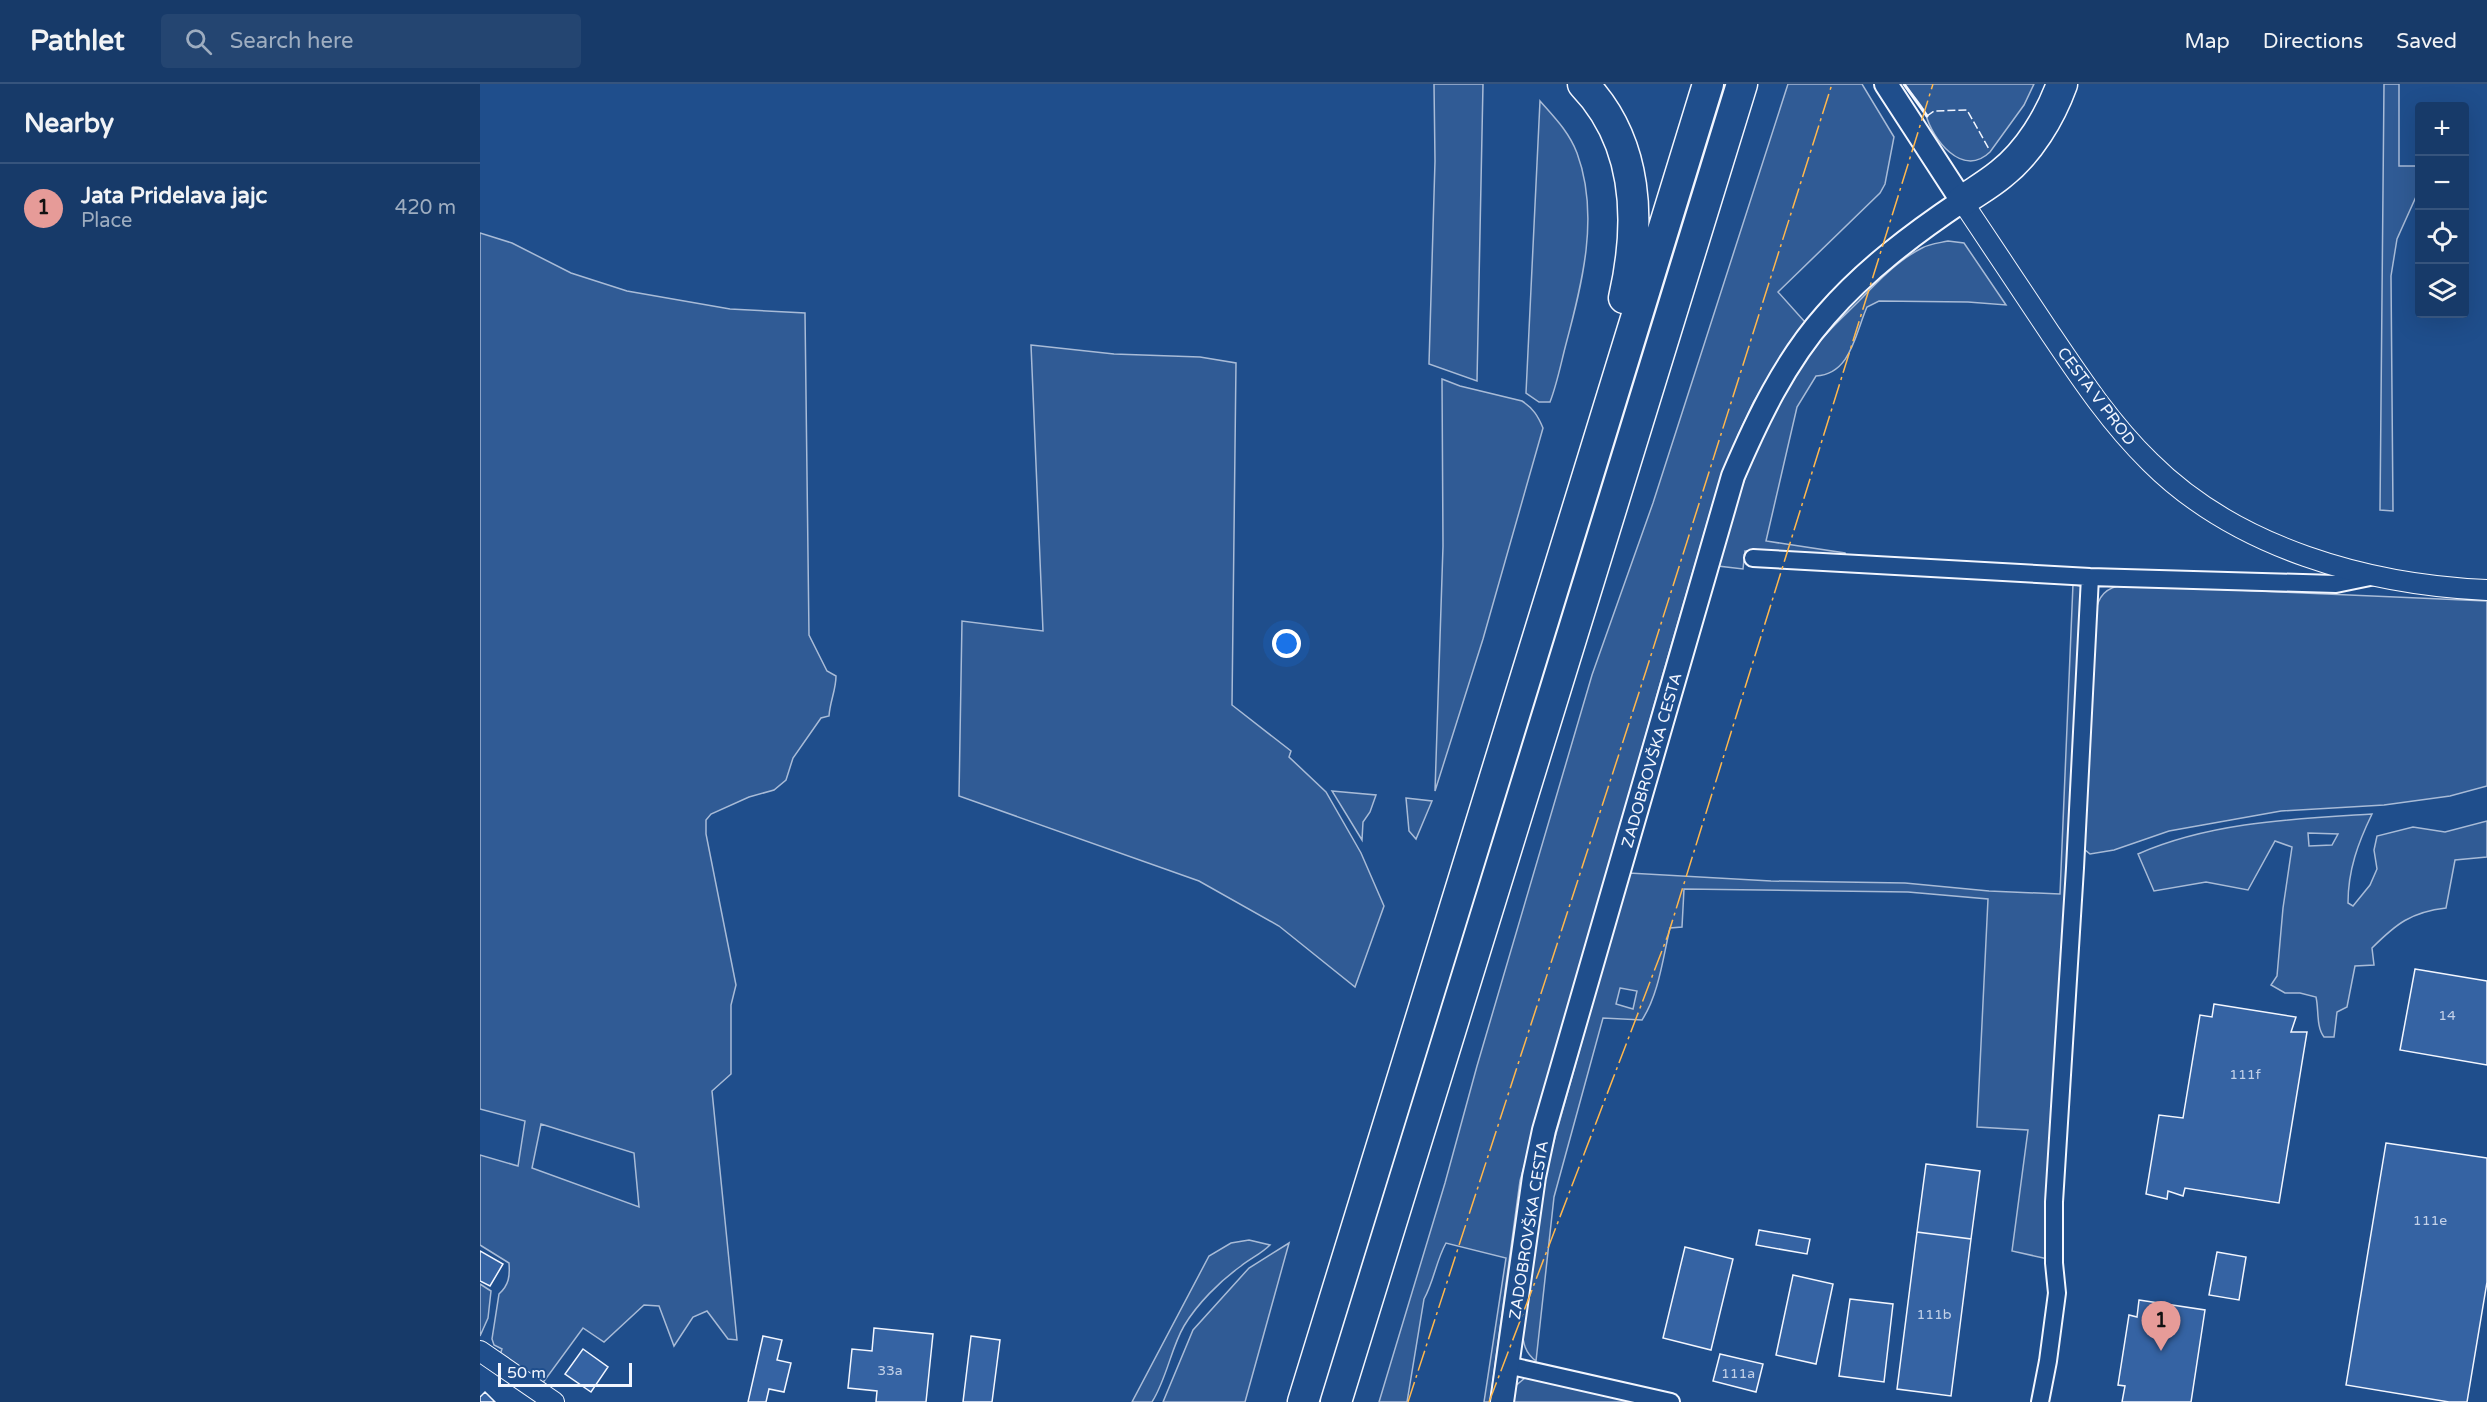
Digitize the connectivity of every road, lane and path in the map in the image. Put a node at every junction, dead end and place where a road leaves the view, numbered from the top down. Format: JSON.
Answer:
{"nodes":[{"id":1,"x":1583,"y":84,"type":"edge"},
{"id":2,"x":1708,"y":84,"type":"edge"},
{"id":3,"x":1743,"y":84,"type":"edge"},
{"id":4,"x":1886,"y":84,"type":"edge"},
{"id":5,"x":2043,"y":84,"type":"edge"},
{"id":6,"x":2062,"y":84,"type":"edge"},
{"id":7,"x":1962,"y":201,"type":"junction"},
{"id":8,"x":1605,"y":415,"type":"junction"},
{"id":9,"x":1753,"y":558,"type":"dead end"},
{"id":10,"x":2376,"y":575,"type":"junction"},
{"id":11,"x":2090,"y":577,"type":"junction"},
{"id":12,"x":2487,"y":590,"type":"edge"},
{"id":13,"x":480,"y":1351,"type":"edge"},
{"id":14,"x":1507,"y":1365,"type":"junction"},
{"id":15,"x":554,"y":1402,"type":"edge"},
{"id":16,"x":1303,"y":1402,"type":"edge"},
{"id":17,"x":1336,"y":1402,"type":"edge"},
{"id":18,"x":1502,"y":1402,"type":"edge"},
{"id":19,"x":1671,"y":1402,"type":"edge"},
{"id":20,"x":2040,"y":1402,"type":"edge"}],
"edges":[{"from":1,"to":8,"type":"highway"},
{"from":2,"to":8,"type":"highway"},
{"from":3,"to":17,"type":"highway"},
{"from":4,"to":7,"type":"main road"},
{"from":5,"to":7,"type":"highway"},
{"from":6,"to":7,"type":"highway"},
{"from":7,"to":10,"type":"street","name":"CESTA V PROD"},
{"from":7,"to":14,"type":"main road","name":"ZADOBROVŠKA CESTA"},
{"from":8,"to":16,"type":"highway"},
{"from":9,"to":11,"type":"street"},
{"from":10,"to":11,"type":"street"},
{"from":10,"to":12,"type":"street","name":"CESTA V PROD"},
{"from":11,"to":20,"type":"street"},
{"from":13,"to":15,"type":"street"},
{"from":14,"to":18,"type":"main road","name":"ZADOBROVŠKA CESTA"},
{"from":14,"to":19,"type":"street"}]}
